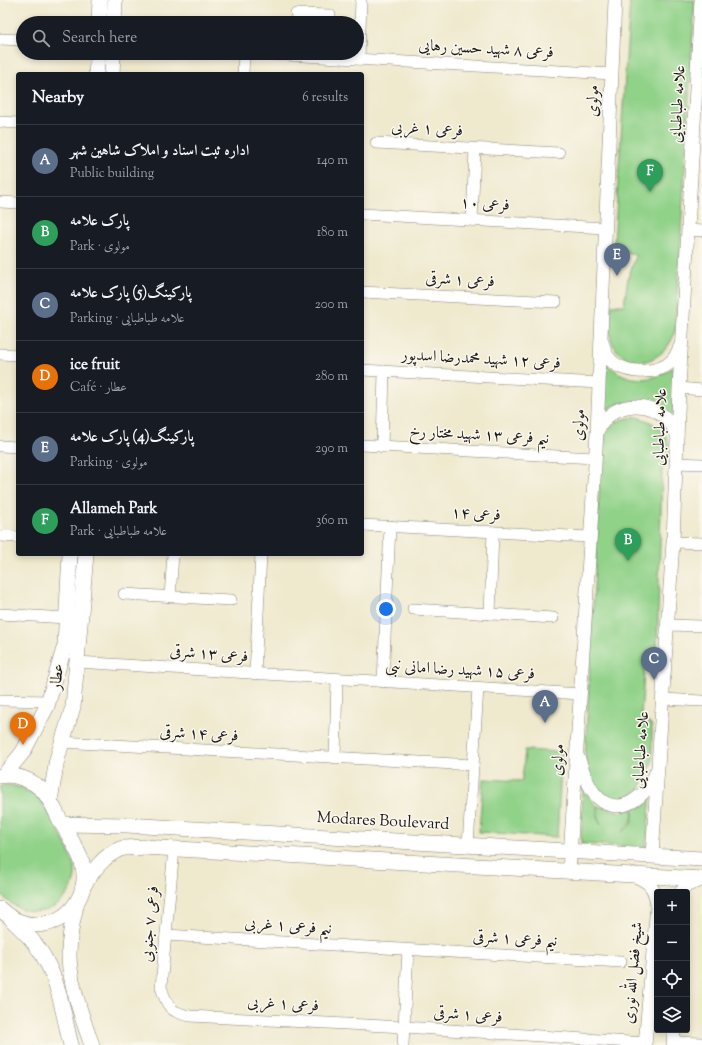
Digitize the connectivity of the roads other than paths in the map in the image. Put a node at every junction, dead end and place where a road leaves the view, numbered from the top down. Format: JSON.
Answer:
{"nodes":[{"id":1,"x":100,"y":0,"type":"edge"},
{"id":2,"x":115,"y":0,"type":"edge"},
{"id":3,"x":361,"y":0,"type":"edge"},
{"id":4,"x":615,"y":0,"type":"edge"},
{"id":5,"x":701,"y":0,"type":"edge"},
{"id":6,"x":296,"y":14,"type":"dead end"},
{"id":7,"x":330,"y":15,"type":"dead end"},
{"id":8,"x":99,"y":16,"type":"edge"},
{"id":9,"x":114,"y":16,"type":"edge"},
{"id":10,"x":302,"y":16,"type":"edge"},
{"id":11,"x":325,"y":16,"type":"edge"},
{"id":12,"x":360,"y":16,"type":"edge"},
{"id":13,"x":0,"y":39,"type":"edge"},
{"id":14,"x":16,"y":40,"type":"edge"},
{"id":15,"x":364,"y":59,"type":"edge"},
{"id":16,"x":97,"y":60,"type":"edge"},
{"id":17,"x":113,"y":60,"type":"edge"},
{"id":18,"x":244,"y":60,"type":"edge"},
{"id":19,"x":96,"y":72,"type":"edge"},
{"id":20,"x":112,"y":72,"type":"edge"},
{"id":21,"x":243,"y":72,"type":"edge"},
{"id":22,"x":612,"y":74,"type":"junction"},
{"id":23,"x":700,"y":77,"type":"edge"},
{"id":24,"x":0,"y":122,"type":"edge"},
{"id":25,"x":16,"y":123,"type":"edge"},
{"id":26,"x":376,"y":144,"type":"dead end"},
{"id":27,"x":475,"y":149,"type":"junction"},
{"id":28,"x":559,"y":154,"type":"dead end"},
{"id":29,"x":0,"y":202,"type":"edge"},
{"id":30,"x":16,"y":203,"type":"edge"},
{"id":31,"x":364,"y":214,"type":"edge"},
{"id":32,"x":472,"y":220,"type":"junction"},
{"id":33,"x":605,"y":228,"type":"junction"},
{"id":34,"x":696,"y":230,"type":"edge"},
{"id":35,"x":364,"y":292,"type":"edge"},
{"id":36,"x":556,"y":302,"type":"dead end"},
{"id":37,"x":601,"y":339,"type":"junction"},
{"id":38,"x":682,"y":343,"type":"junction"},
{"id":39,"x":0,"y":354,"type":"edge"},
{"id":40,"x":16,"y":355,"type":"edge"},
{"id":41,"x":364,"y":370,"type":"edge"},
{"id":42,"x":384,"y":371,"type":"junction"},
{"id":43,"x":599,"y":382,"type":"junction"},
{"id":44,"x":679,"y":388,"type":"junction"},
{"id":45,"x":702,"y":390,"type":"edge"},
{"id":46,"x":597,"y":433,"type":"junction"},
{"id":47,"x":677,"y":434,"type":"junction"},
{"id":48,"x":0,"y":446,"type":"edge"},
{"id":49,"x":364,"y":446,"type":"edge"},
{"id":50,"x":16,"y":447,"type":"edge"},
{"id":51,"x":382,"y":447,"type":"junction"},
{"id":52,"x":594,"y":458,"type":"junction"},
{"id":53,"x":676,"y":463,"type":"junction"},
{"id":54,"x":702,"y":464,"type":"edge"},
{"id":55,"x":364,"y":525,"type":"edge"},
{"id":56,"x":390,"y":526,"type":"junction"},
{"id":57,"x":494,"y":532,"type":"junction"},
{"id":58,"x":0,"y":536,"type":"edge"},
{"id":59,"x":16,"y":537,"type":"edge"},
{"id":60,"x":589,"y":537,"type":"junction"},
{"id":61,"x":673,"y":542,"type":"junction"},
{"id":62,"x":702,"y":543,"type":"edge"},
{"id":63,"x":70,"y":556,"type":"edge"},
{"id":64,"x":86,"y":556,"type":"edge"},
{"id":65,"x":173,"y":556,"type":"edge"},
{"id":66,"x":261,"y":556,"type":"edge"},
{"id":67,"x":68,"y":589,"type":"junction"},
{"id":68,"x":83,"y":590,"type":"junction"},
{"id":69,"x":124,"y":594,"type":"dead end"},
{"id":70,"x":170,"y":597,"type":"junction"},
{"id":71,"x":231,"y":600,"type":"dead end"},
{"id":72,"x":414,"y":609,"type":"dead end"},
{"id":73,"x":0,"y":614,"type":"edge"},
{"id":74,"x":490,"y":614,"type":"junction"},
{"id":75,"x":66,"y":618,"type":"junction"},
{"id":76,"x":553,"y":618,"type":"dead end"},
{"id":77,"x":668,"y":625,"type":"junction"},
{"id":78,"x":702,"y":626,"type":"edge"},
{"id":79,"x":78,"y":662,"type":"junction"},
{"id":80,"x":255,"y":674,"type":"junction"},
{"id":81,"x":337,"y":679,"type":"junction"},
{"id":82,"x":383,"y":682,"type":"junction"},
{"id":83,"x":478,"y":688,"type":"junction"},
{"id":84,"x":580,"y":694,"type":"junction"},
{"id":85,"x":662,"y":699,"type":"junction"},
{"id":86,"x":0,"y":700,"type":"edge"},
{"id":87,"x":48,"y":701,"type":"junction"},
{"id":88,"x":702,"y":701,"type":"edge"},
{"id":89,"x":61,"y":742,"type":"junction"},
{"id":90,"x":576,"y":752,"type":"junction"},
{"id":91,"x":335,"y":758,"type":"junction"},
{"id":92,"x":659,"y":764,"type":"junction"},
{"id":93,"x":473,"y":765,"type":"junction"},
{"id":94,"x":2,"y":775,"type":"edge"},
{"id":95,"x":50,"y":801,"type":"junction"},
{"id":96,"x":62,"y":824,"type":"junction"},
{"id":97,"x":468,"y":844,"type":"junction"},
{"id":98,"x":174,"y":848,"type":"junction"},
{"id":99,"x":570,"y":851,"type":"junction"},
{"id":100,"x":652,"y":856,"type":"junction"},
{"id":101,"x":702,"y":859,"type":"edge"},
{"id":102,"x":569,"y":872,"type":"junction"},
{"id":103,"x":634,"y":875,"type":"junction"},
{"id":104,"x":702,"y":879,"type":"edge"},
{"id":105,"x":84,"y":887,"type":"junction"},
{"id":106,"x":684,"y":889,"type":"edge"},
{"id":107,"x":654,"y":891,"type":"edge"},
{"id":108,"x":77,"y":903,"type":"junction"},
{"id":109,"x":0,"y":909,"type":"edge"},
{"id":110,"x":12,"y":920,"type":"junction"},
{"id":111,"x":655,"y":925,"type":"edge"},
{"id":112,"x":166,"y":935,"type":"junction"},
{"id":113,"x":408,"y":950,"type":"junction"},
{"id":114,"x":621,"y":962,"type":"dead end"},
{"id":115,"x":166,"y":1002,"type":"joint"},
{"id":116,"x":404,"y":1027,"type":"junction"},
{"id":117,"x":674,"y":1039,"type":"edge"},
{"id":118,"x":702,"y":1043,"type":"edge"},
{"id":119,"x":645,"y":1044,"type":"edge"},
{"id":120,"x":71,"y":1045,"type":"edge"},
{"id":121,"x":92,"y":1045,"type":"edge"},
{"id":122,"x":403,"y":1045,"type":"edge"}],
"edges":[{"from":1,"to":8,"type":"main road"},
{"from":2,"to":9,"type":"main road"},
{"from":3,"to":12,"type":"street"},
{"from":4,"to":22,"type":"street","name":"مولوی"},
{"from":5,"to":23,"type":"street","name":"علامه طباطبایی"},
{"from":6,"to":10,"type":"street"},
{"from":7,"to":11,"type":"street"},
{"from":13,"to":14,"type":"street"},
{"from":15,"to":22,"type":"street","name":"فرعی ۸ شهید حسین رهایی"},
{"from":16,"to":19,"type":"main road"},
{"from":17,"to":20,"type":"main road"},
{"from":18,"to":21,"type":"street"},
{"from":22,"to":33,"type":"street","name":"مولوی"},
{"from":23,"to":34,"type":"street","name":"علامه طباطبایی"},
{"from":24,"to":25,"type":"street"},
{"from":26,"to":27,"type":"street","name":"فرعی ۱ غربی"},
{"from":27,"to":28,"type":"street"},
{"from":27,"to":32,"type":"street"},
{"from":29,"to":30,"type":"street"},
{"from":31,"to":32,"type":"street","name":"فرعی ۱۰"},
{"from":32,"to":33,"type":"street","name":"فرعی ۱۰"},
{"from":33,"to":37,"type":"street","name":"مولوی"},
{"from":34,"to":38,"type":"street","name":"علامه طباطبایی"},
{"from":35,"to":36,"type":"street","name":"فرعی ۱ شرقی"},
{"from":37,"to":38,"type":"street"},
{"from":37,"to":43,"type":"street","name":"مولوی"},
{"from":38,"to":44,"type":"street","name":"علامه طباطبایی"},
{"from":39,"to":40,"type":"street"},
{"from":41,"to":42,"type":"street","name":"فرعی ۱۲ شهید محمدرضا اسدپور"},
{"from":42,"to":43,"type":"street","name":"فرعی ۱۲ شهید محمدرضا اسدپور"},
{"from":42,"to":51,"type":"street"},
{"from":43,"to":46,"type":"street","name":"مولوی"},
{"from":44,"to":45,"type":"street"},
{"from":44,"to":47,"type":"street","name":"علامه طباطبایی"},
{"from":46,"to":47,"type":"street"},
{"from":46,"to":52,"type":"street","name":"مولوی"},
{"from":47,"to":53,"type":"street","name":"علامه طباطبایی"},
{"from":48,"to":50,"type":"street"},
{"from":49,"to":51,"type":"street","name":"نیم فرعی ۱۳ شهید مختار رخ"},
{"from":51,"to":52,"type":"street","name":"نیم فرعی ۱۳ شهید مختار رخ"},
{"from":52,"to":60,"type":"street","name":"مولوی"},
{"from":53,"to":54,"type":"street"},
{"from":53,"to":61,"type":"street","name":"علامه طباطبایی"},
{"from":55,"to":56,"type":"street","name":"فرعی ۱۴"},
{"from":56,"to":57,"type":"street","name":"فرعی ۱۴"},
{"from":56,"to":82,"type":"street"},
{"from":57,"to":60,"type":"street","name":"فرعی ۱۴"},
{"from":57,"to":74,"type":"street"},
{"from":58,"to":59,"type":"street"},
{"from":60,"to":84,"type":"street","name":"مولوی"},
{"from":61,"to":62,"type":"street"},
{"from":61,"to":77,"type":"street","name":"علامه طباطبایی"},
{"from":63,"to":67,"type":"main road","name":"عطار"},
{"from":64,"to":68,"type":"main road","name":"عطار"},
{"from":65,"to":70,"type":"street"},
{"from":66,"to":80,"type":"street"},
{"from":67,"to":68,"type":"main road"},
{"from":67,"to":75,"type":"main road","name":"عطار"},
{"from":68,"to":79,"type":"main road","name":"عطار"},
{"from":69,"to":70,"type":"street"},
{"from":70,"to":71,"type":"street"},
{"from":72,"to":74,"type":"street"},
{"from":73,"to":75,"type":"street"},
{"from":74,"to":76,"type":"street"},
{"from":75,"to":87,"type":"main road","name":"عطار"},
{"from":77,"to":78,"type":"street"},
{"from":77,"to":85,"type":"street","name":"علامه طباطبایی"},
{"from":79,"to":80,"type":"street","name":"فرعی ۱۳ شرقی"},
{"from":79,"to":89,"type":"main road","name":"عطار"},
{"from":80,"to":81,"type":"street","name":"فرعی ۱۳ شرقی"},
{"from":81,"to":82,"type":"street","name":"فرعی ۱۵ شهید رضا امانی نبی"},
{"from":81,"to":91,"type":"street"},
{"from":82,"to":83,"type":"street","name":"فرعی ۱۵ شهید رضا امانی نبی"},
{"from":83,"to":84,"type":"street","name":"فرعی ۱۵ شهید رضا امانی نبی"},
{"from":83,"to":93,"type":"street"},
{"from":84,"to":90,"type":"street","name":"مولوی"},
{"from":85,"to":88,"type":"street"},
{"from":85,"to":92,"type":"street","name":"علامه طباطبایی"},
{"from":86,"to":87,"type":"street"},
{"from":87,"to":94,"type":"main road","name":"عطار"},
{"from":89,"to":91,"type":"street","name":"فرعی ۱۴ شرقی"},
{"from":89,"to":95,"type":"main road","name":"عطار"},
{"from":90,"to":92,"type":"street"},
{"from":90,"to":99,"type":"street","name":"مولوی"},
{"from":91,"to":93,"type":"street"},
{"from":92,"to":100,"type":"street","name":"علامه طباطبایی"},
{"from":93,"to":97,"type":"street"},
{"from":94,"to":95,"type":"main road"},
{"from":95,"to":96,"type":"main road"},
{"from":96,"to":97,"type":"main road","name":"Modares Boulevard"},
{"from":96,"to":105,"type":"main road"},
{"from":97,"to":99,"type":"main road","name":"Modares Boulevard"},
{"from":98,"to":102,"type":"main road"},
{"from":98,"to":105,"type":"main road"},
{"from":98,"to":112,"type":"street","name":"فرعی ۷ جنوبی"},
{"from":99,"to":100,"type":"main road","name":"Modares Boulevard"},
{"from":99,"to":102,"type":"street","name":"مولوی"},
{"from":100,"to":101,"type":"main road","name":"Modares Boulevard"},
{"from":102,"to":103,"type":"main road"},
{"from":103,"to":104,"type":"main road"},
{"from":103,"to":107,"type":"street"},
{"from":104,"to":106,"type":"street"},
{"from":105,"to":108,"type":"main road"},
{"from":108,"to":110,"type":"main road"},
{"from":108,"to":121,"type":"main road"},
{"from":109,"to":110,"type":"main road"},
{"from":110,"to":120,"type":"main road"},
{"from":111,"to":119,"type":"street","name":"شیخ فضل الله نوری"},
{"from":112,"to":113,"type":"street","name":"نیم فرعی ۱ غربی"},
{"from":112,"to":115,"type":"street","name":"فرعی ۷ جنوبی"},
{"from":113,"to":114,"type":"street","name":"نیم فرعی ۱ شرقی"},
{"from":113,"to":116,"type":"street"},
{"from":115,"to":116,"type":"street","name":"فرعی ۱ غربی"},
{"from":116,"to":119,"type":"street","name":"فرعی ۱ شرقی"},
{"from":116,"to":122,"type":"street"},
{"from":117,"to":118,"type":"street"}]}
